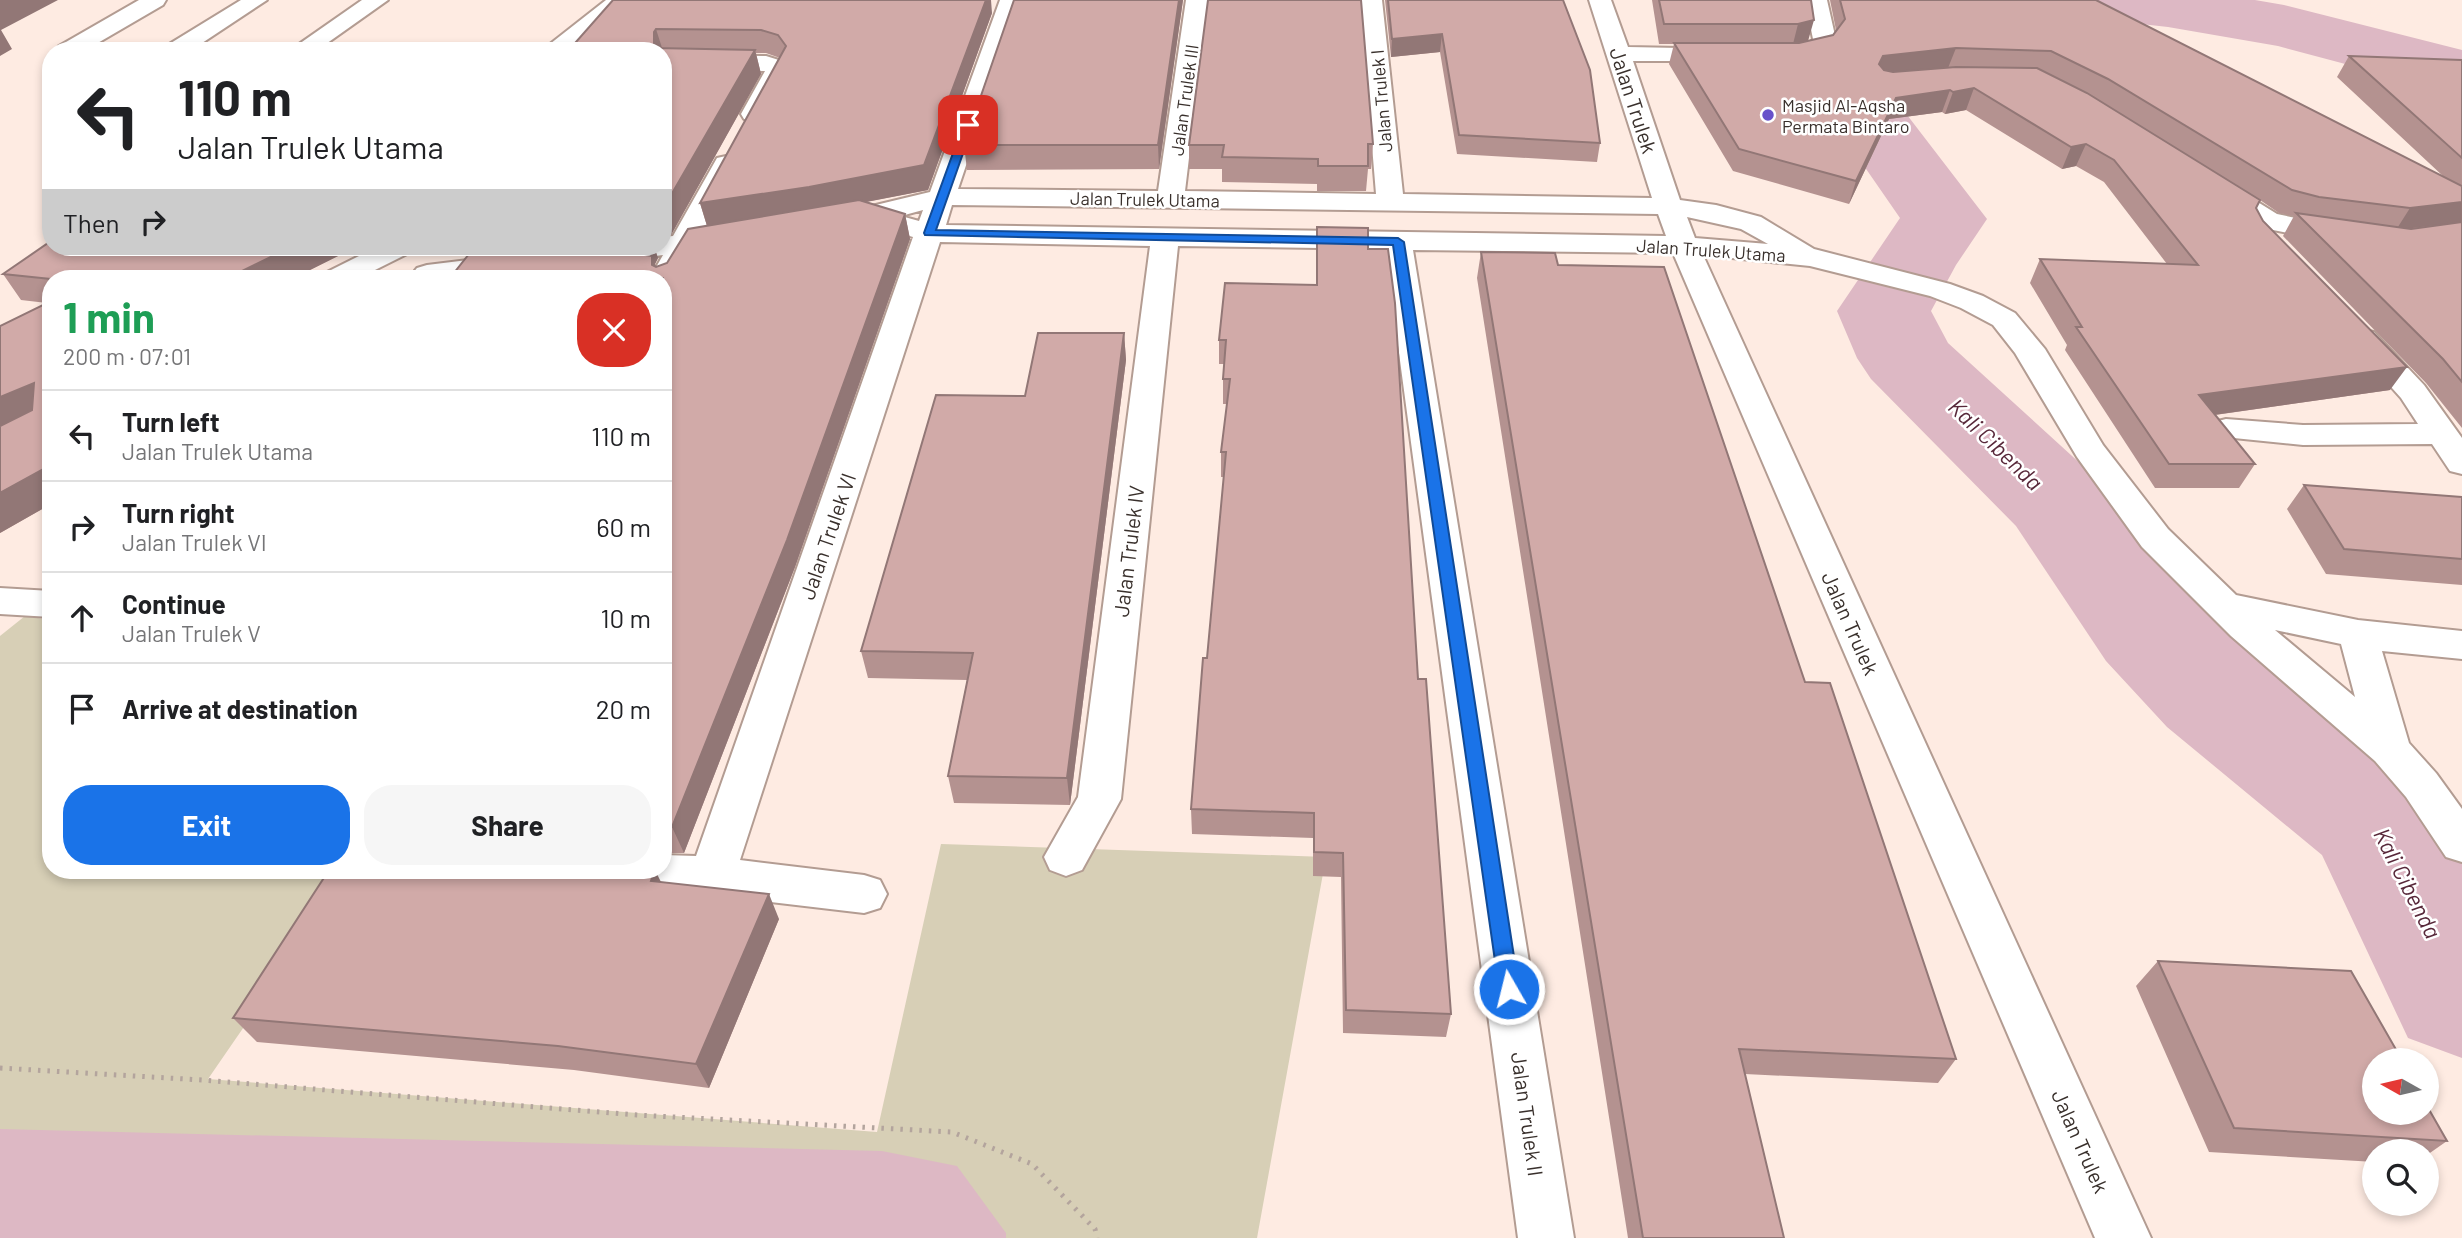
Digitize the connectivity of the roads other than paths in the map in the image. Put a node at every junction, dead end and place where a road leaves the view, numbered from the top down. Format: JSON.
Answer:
{"nodes":[{"id":1,"x":155,"y":0,"type":"edge"},
{"id":2,"x":256,"y":0,"type":"edge"},
{"id":3,"x":377,"y":0,"type":"edge"},
{"id":4,"x":620,"y":0,"type":"edge"},
{"id":5,"x":1197,"y":0,"type":"edge"},
{"id":6,"x":1371,"y":0,"type":"edge"},
{"id":7,"x":1600,"y":0,"type":"edge"},
{"id":8,"x":1816,"y":0,"type":"edge"},
{"id":9,"x":1011,"y":2,"type":"edge"},
{"id":10,"x":984,"y":4,"type":"edge"},
{"id":11,"x":83,"y":42,"type":"edge"},
{"id":12,"x":188,"y":42,"type":"edge"},
{"id":13,"x":314,"y":42,"type":"edge"},
{"id":14,"x":564,"y":42,"type":"edge"},
{"id":15,"x":1621,"y":54,"type":"junction"},
{"id":16,"x":674,"y":62,"type":"edge"},
{"id":17,"x":2200,"y":178,"type":"edge"},
{"id":18,"x":942,"y":197,"type":"junction"},
{"id":19,"x":1170,"y":200,"type":"junction"},
{"id":20,"x":1390,"y":202,"type":"junction"},
{"id":21,"x":1668,"y":206,"type":"junction"},
{"id":22,"x":2267,"y":221,"type":"junction"},
{"id":23,"x":763,"y":232,"type":"edge"},
{"id":24,"x":929,"y":233,"type":"junction"},
{"id":25,"x":1165,"y":238,"type":"junction"},
{"id":26,"x":2360,"y":238,"type":"edge"},
{"id":27,"x":1398,"y":242,"type":"junction"},
{"id":28,"x":683,"y":245,"type":"junction"},
{"id":29,"x":1684,"y":245,"type":"junction"},
{"id":30,"x":672,"y":246,"type":"edge"},
{"id":31,"x":2280,"y":254,"type":"edge"},
{"id":32,"x":381,"y":256,"type":"edge"},
{"id":33,"x":584,"y":256,"type":"edge"},
{"id":34,"x":575,"y":257,"type":"edge"},
{"id":35,"x":1811,"y":257,"type":"junction"},
{"id":36,"x":535,"y":261,"type":"edge"},
{"id":37,"x":353,"y":270,"type":"edge"},
{"id":38,"x":469,"y":270,"type":"edge"},
{"id":39,"x":669,"y":270,"type":"edge"},
{"id":40,"x":2342,"y":318,"type":"edge"},
{"id":41,"x":2226,"y":429,"type":"edge"},
{"id":42,"x":2442,"y":434,"type":"junction"},
{"id":43,"x":2462,"y":463,"type":"edge"},
{"id":44,"x":0,"y":601,"type":"edge"},
{"id":45,"x":42,"y":603,"type":"edge"},
{"id":46,"x":2224,"y":606,"type":"junction"},
{"id":47,"x":2358,"y":634,"type":"junction"},
{"id":48,"x":2462,"y":645,"type":"edge"},
{"id":49,"x":2390,"y":750,"type":"junction"},
{"id":50,"x":2462,"y":844,"type":"edge"},
{"id":51,"x":1066,"y":857,"type":"dead end"},
{"id":52,"x":672,"y":874,"type":"edge"},
{"id":53,"x":712,"y":876,"type":"junction"},
{"id":54,"x":864,"y":894,"type":"dead end"},
{"id":55,"x":1546,"y":1238,"type":"edge"},
{"id":56,"x":2123,"y":1238,"type":"edge"}],
"edges":[{"from":1,"to":11,"type":"street"},
{"from":2,"to":12,"type":"street"},
{"from":3,"to":13,"type":"street"},
{"from":4,"to":14,"type":"street"},
{"from":5,"to":19,"type":"street","name":"Jalan Trulek III"},
{"from":6,"to":20,"type":"street","name":"Jalan Trulek I"},
{"from":7,"to":15,"type":"street","name":"Jalan Trulek"},
{"from":8,"to":15,"type":"street"},
{"from":9,"to":10,"type":"street"},
{"from":9,"to":18,"type":"street","name":"Jalan Trulek VI"},
{"from":15,"to":21,"type":"street","name":"Jalan Trulek"},
{"from":16,"to":28,"type":"street"},
{"from":17,"to":22,"type":"street"},
{"from":18,"to":19,"type":"street","name":"Jalan Trulek Utama"},
{"from":18,"to":24,"type":"street","name":"Jalan Trulek VI"},
{"from":18,"to":24,"type":"street","name":"Jalan Trulek Utama"},
{"from":19,"to":20,"type":"street","name":"Jalan Trulek Utama"},
{"from":20,"to":21,"type":"street","name":"Jalan Trulek Utama"},
{"from":21,"to":29,"type":"street","name":"Jalan Trulek"},
{"from":21,"to":35,"type":"street","name":"Jalan Trulek Utama"},
{"from":22,"to":26,"type":"street"},
{"from":22,"to":31,"type":"street"},
{"from":23,"to":28,"type":"street"},
{"from":24,"to":25,"type":"street","name":"Jalan Trulek Utama"},
{"from":24,"to":53,"type":"street","name":"Jalan Trulek VI"},
{"from":25,"to":27,"type":"street","name":"Jalan Trulek Utama"},
{"from":25,"to":51,"type":"street","name":"Jalan Trulek IV"},
{"from":27,"to":29,"type":"street","name":"Jalan Trulek Utama"},
{"from":27,"to":55,"type":"street","name":"Jalan Trulek II"},
{"from":28,"to":30,"type":"street"},
{"from":28,"to":39,"type":"street"},
{"from":29,"to":35,"type":"street","name":"Jalan Trulek Utama"},
{"from":29,"to":56,"type":"street","name":"Jalan Trulek"},
{"from":32,"to":37,"type":"street"},
{"from":33,"to":34,"type":"street"},
{"from":35,"to":46,"type":"street"},
{"from":36,"to":38,"type":"street"},
{"from":40,"to":42,"type":"street"},
{"from":41,"to":42,"type":"street"},
{"from":42,"to":43,"type":"street"},
{"from":44,"to":45,"type":"street"},
{"from":46,"to":47,"type":"street"},
{"from":46,"to":49,"type":"street"},
{"from":47,"to":48,"type":"street"},
{"from":47,"to":49,"type":"street"},
{"from":49,"to":50,"type":"street"},
{"from":52,"to":53,"type":"street"},
{"from":53,"to":54,"type":"street"}]}
